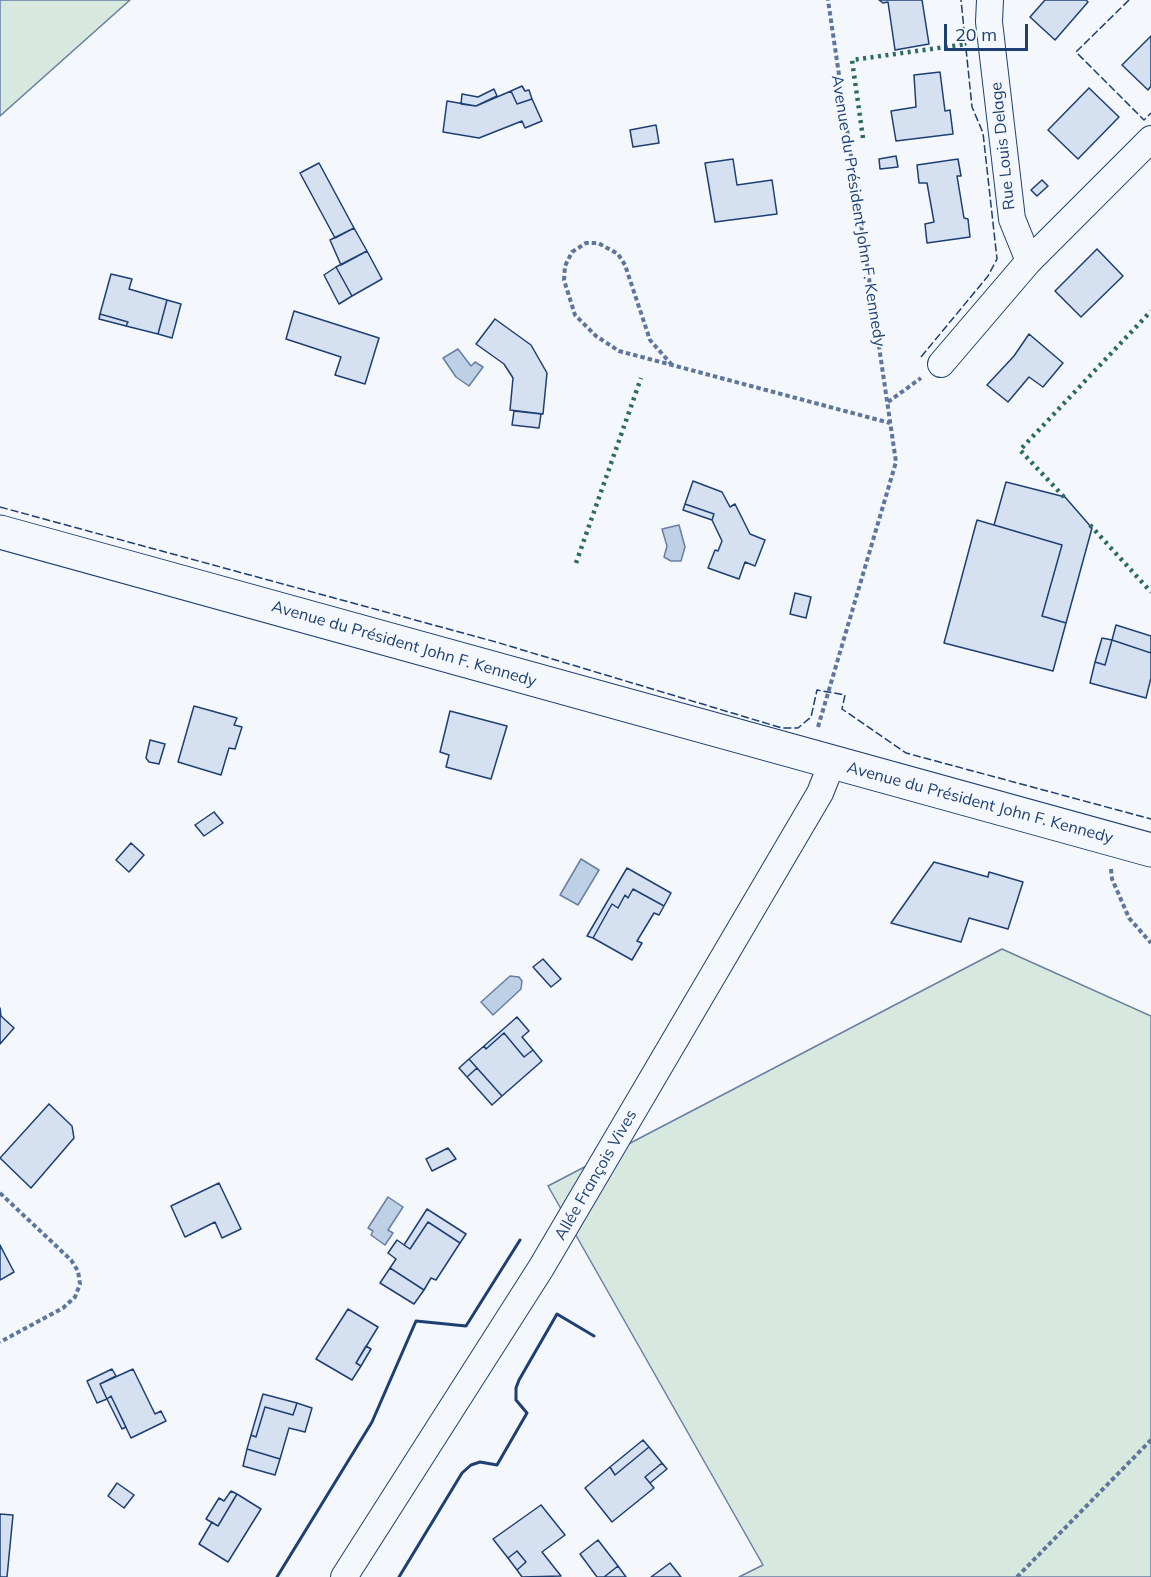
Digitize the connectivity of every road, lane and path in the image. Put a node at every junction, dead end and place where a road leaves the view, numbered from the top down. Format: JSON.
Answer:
{"nodes":[{"id":1,"x":828,"y":0,"type":"edge"},
{"id":2,"x":990,"y":0,"type":"edge"},
{"id":3,"x":1151,"y":139,"type":"edge"},
{"id":4,"x":1029,"y":261,"type":"junction"},
{"id":5,"x":941,"y":364,"type":"joint"},
{"id":6,"x":672,"y":365,"type":"junction"},
{"id":7,"x":887,"y":402,"type":"junction"},
{"id":8,"x":890,"y":423,"type":"junction"},
{"id":9,"x":0,"y":532,"type":"edge"},
{"id":10,"x":820,"y":760,"type":"junction"},
{"id":11,"x":1110,"y":838,"type":"junction"},
{"id":12,"x":1151,"y":850,"type":"edge"},
{"id":13,"x":1151,"y":943,"type":"edge"},
{"id":14,"x":0,"y":1193,"type":"edge"},
{"id":15,"x":0,"y":1342,"type":"edge"},
{"id":16,"x":1151,"y":1440,"type":"edge"},
{"id":17,"x":344,"y":1577,"type":"edge"},
{"id":18,"x":1017,"y":1577,"type":"edge"}],
"edges":[{"from":1,"to":7,"type":"path","name":"Avenue du Président John F. Kennedy"},
{"from":2,"to":4,"type":"street","name":"Rue Louis Delage"},
{"from":3,"to":4,"type":"street"},
{"from":4,"to":5,"type":"street"},
{"from":5,"to":7,"type":"path"},
{"from":6,"to":6,"type":"path"},
{"from":6,"to":8,"type":"path"},
{"from":7,"to":8,"type":"path","name":"Avenue du Président John F. Kennedy"},
{"from":8,"to":10,"type":"path","name":"Avenue du Président John F. Kennedy"},
{"from":9,"to":10,"type":"main road","name":"Avenue du Président John F. Kennedy"},
{"from":10,"to":11,"type":"main road","name":"Avenue du Président John F. Kennedy"},
{"from":10,"to":17,"type":"street","name":"Allée François Vives"},
{"from":11,"to":12,"type":"main road","name":"Avenue du Président John F. Kennedy"},
{"from":11,"to":13,"type":"path"},
{"from":14,"to":15,"type":"path"},
{"from":16,"to":18,"type":"path"}]}
